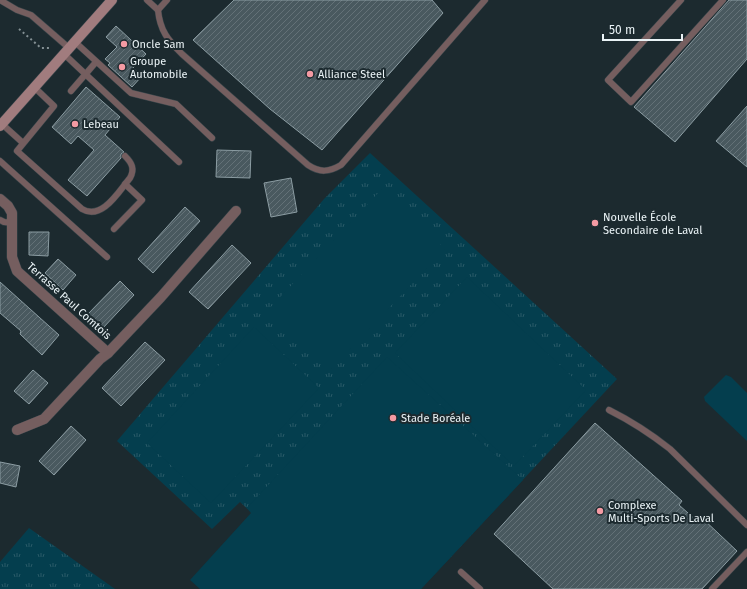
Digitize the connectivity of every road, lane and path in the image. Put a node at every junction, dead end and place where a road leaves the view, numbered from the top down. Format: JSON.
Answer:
{"nodes":[{"id":1,"x":0,"y":0,"type":"edge"},
{"id":2,"x":112,"y":0,"type":"edge"},
{"id":3,"x":147,"y":0,"type":"edge"},
{"id":4,"x":167,"y":0,"type":"edge"},
{"id":5,"x":485,"y":0,"type":"edge"},
{"id":6,"x":681,"y":0,"type":"edge"},
{"id":7,"x":723,"y":0,"type":"edge"},
{"id":8,"x":158,"y":10,"type":"junction"},
{"id":9,"x":19,"y":29,"type":"dead end"},
{"id":10,"x":51,"y":48,"type":"dead end"},
{"id":11,"x":69,"y":48,"type":"junction"},
{"id":12,"x":96,"y":62,"type":"junction"},
{"id":13,"x":86,"y":74,"type":"junction"},
{"id":14,"x":34,"y":88,"type":"junction"},
{"id":15,"x":71,"y":90,"type":"dead end"},
{"id":16,"x":1,"y":125,"type":"edge"},
{"id":17,"x":212,"y":138,"type":"dead end"},
{"id":18,"x":23,"y":143,"type":"junction"},
{"id":19,"x":125,"y":156,"type":"dead end"},
{"id":20,"x":0,"y":161,"type":"edge"},
{"id":21,"x":179,"y":162,"type":"dead end"},
{"id":22,"x":125,"y":184,"type":"junction"},
{"id":23,"x":0,"y":199,"type":"edge"},
{"id":24,"x":236,"y":212,"type":"dead end"},
{"id":25,"x":0,"y":220,"type":"edge"},
{"id":26,"x":12,"y":223,"type":"junction"},
{"id":27,"x":114,"y":229,"type":"dead end"},
{"id":28,"x":107,"y":256,"type":"dead end"},
{"id":29,"x":108,"y":354,"type":"junction"},
{"id":30,"x":609,"y":410,"type":"dead end"},
{"id":31,"x":17,"y":430,"type":"dead end"},
{"id":32,"x":747,"y":525,"type":"edge"},
{"id":33,"x":747,"y":552,"type":"edge"},
{"id":34,"x":461,"y":572,"type":"dead end"},
{"id":35,"x":480,"y":589,"type":"edge"},
{"id":36,"x":712,"y":589,"type":"edge"}],
"edges":[{"from":1,"to":11,"type":"lane"},
{"from":2,"to":11,"type":"main road"},
{"from":3,"to":8,"type":"lane"},
{"from":4,"to":8,"type":"lane"},
{"from":5,"to":8,"type":"lane"},
{"from":6,"to":7,"type":"lane"},
{"from":9,"to":10,"type":"path"},
{"from":11,"to":12,"type":"lane"},
{"from":11,"to":13,"type":"lane"},
{"from":11,"to":14,"type":"main road"},
{"from":12,"to":13,"type":"lane"},
{"from":12,"to":17,"type":"lane"},
{"from":13,"to":15,"type":"lane"},
{"from":13,"to":21,"type":"lane"},
{"from":14,"to":16,"type":"main road"},
{"from":14,"to":18,"type":"lane"},
{"from":16,"to":18,"type":"lane"},
{"from":18,"to":22,"type":"lane"},
{"from":19,"to":22,"type":"lane"},
{"from":20,"to":28,"type":"lane"},
{"from":22,"to":27,"type":"lane"},
{"from":23,"to":26,"type":"street","name":"Terrasse Paul Comtois"},
{"from":24,"to":29,"type":"street","name":"Terrasse Paul Comtois"},
{"from":25,"to":26,"type":"lane"},
{"from":26,"to":29,"type":"street","name":"Terrasse Paul Comtois"},
{"from":29,"to":31,"type":"street","name":"Terrasse Paul Comtois"},
{"from":30,"to":32,"type":"lane"},
{"from":33,"to":36,"type":"lane"},
{"from":34,"to":35,"type":"lane"}]}
